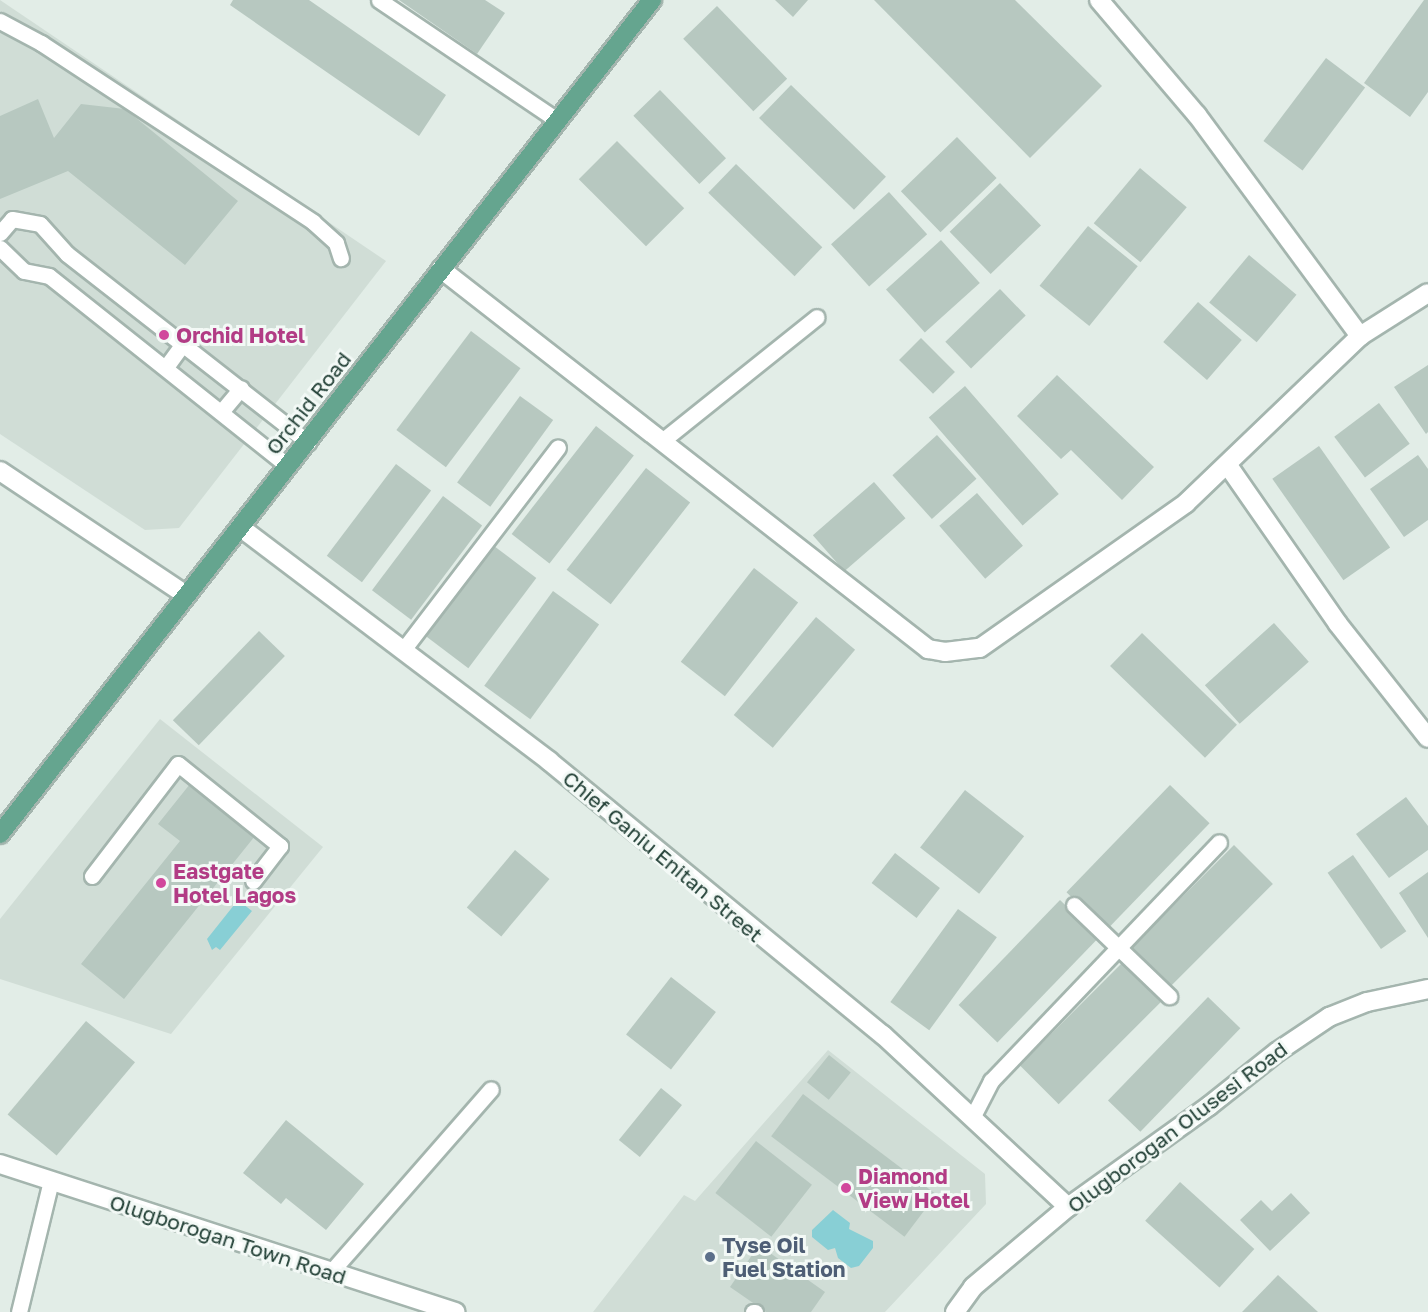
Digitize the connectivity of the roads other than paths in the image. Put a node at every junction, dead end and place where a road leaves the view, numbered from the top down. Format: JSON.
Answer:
{"nodes":[{"id":1,"x":379,"y":0,"type":"edge"},
{"id":2,"x":652,"y":0,"type":"edge"},
{"id":3,"x":1099,"y":0,"type":"edge"},
{"id":4,"x":0,"y":21,"type":"edge"},
{"id":5,"x":557,"y":120,"type":"junction"},
{"id":6,"x":0,"y":233,"type":"edge"},
{"id":7,"x":0,"y":249,"type":"edge"},
{"id":8,"x":341,"y":258,"type":"dead end"},
{"id":9,"x":441,"y":269,"type":"junction"},
{"id":10,"x":1428,"y":292,"type":"edge"},
{"id":11,"x":817,"y":317,"type":"dead end"},
{"id":12,"x":1360,"y":336,"type":"junction"},
{"id":13,"x":183,"y":344,"type":"junction"},
{"id":14,"x":166,"y":367,"type":"junction"},
{"id":15,"x":241,"y":388,"type":"junction"},
{"id":16,"x":221,"y":412,"type":"junction"},
{"id":17,"x":662,"y":441,"type":"junction"},
{"id":18,"x":308,"y":442,"type":"junction"},
{"id":19,"x":558,"y":447,"type":"dead end"},
{"id":20,"x":288,"y":466,"type":"junction"},
{"id":21,"x":1229,"y":466,"type":"junction"},
{"id":22,"x":0,"y":471,"type":"edge"},
{"id":23,"x":240,"y":527,"type":"junction"},
{"id":24,"x":186,"y":594,"type":"junction"},
{"id":25,"x":403,"y":650,"type":"junction"},
{"id":26,"x":1428,"y":738,"type":"edge"},
{"id":27,"x":0,"y":834,"type":"edge"},
{"id":28,"x":1219,"y":842,"type":"dead end"},
{"id":29,"x":92,"y":876,"type":"dead end"},
{"id":30,"x":253,"y":881,"type":"dead end"},
{"id":31,"x":1074,"y":905,"type":"dead end"},
{"id":32,"x":1118,"y":948,"type":"junction"},
{"id":33,"x":1428,"y":989,"type":"edge"},
{"id":34,"x":1169,"y":996,"type":"dead end"},
{"id":35,"x":491,"y":1089,"type":"dead end"},
{"id":36,"x":972,"y":1118,"type":"junction"},
{"id":37,"x":0,"y":1164,"type":"edge"},
{"id":38,"x":51,"y":1181,"type":"junction"},
{"id":39,"x":1068,"y":1207,"type":"junction"},
{"id":40,"x":330,"y":1273,"type":"junction"},
{"id":41,"x":19,"y":1312,"type":"edge"},
{"id":42,"x":456,"y":1312,"type":"edge"},
{"id":43,"x":954,"y":1312,"type":"edge"}],
"edges":[{"from":1,"to":5,"type":"lane"},
{"from":2,"to":5,"type":"main road","name":"Orchid Road"},
{"from":3,"to":12,"type":"street"},
{"from":4,"to":8,"type":"lane"},
{"from":5,"to":9,"type":"main road","name":"Orchid Road"},
{"from":6,"to":13,"type":"lane"},
{"from":7,"to":14,"type":"lane"},
{"from":9,"to":17,"type":"street"},
{"from":9,"to":18,"type":"main road","name":"Orchid Road"},
{"from":10,"to":12,"type":"street"},
{"from":11,"to":17,"type":"lane"},
{"from":12,"to":21,"type":"street"},
{"from":13,"to":14,"type":"lane"},
{"from":13,"to":15,"type":"lane"},
{"from":14,"to":16,"type":"lane"},
{"from":15,"to":16,"type":"lane"},
{"from":15,"to":18,"type":"lane"},
{"from":16,"to":20,"type":"lane"},
{"from":17,"to":21,"type":"street"},
{"from":18,"to":20,"type":"main road","name":"Orchid Road"},
{"from":19,"to":25,"type":"lane"},
{"from":20,"to":23,"type":"main road","name":"Orchid Road"},
{"from":21,"to":26,"type":"street"},
{"from":22,"to":24,"type":"street"},
{"from":23,"to":24,"type":"main road","name":"Orchid Road"},
{"from":23,"to":25,"type":"street","name":"Chief Ganiu Enitan Street"},
{"from":24,"to":27,"type":"main road","name":"Orchid Road"},
{"from":25,"to":36,"type":"street","name":"Chief Ganiu Enitan Street"},
{"from":28,"to":32,"type":"lane"},
{"from":29,"to":30,"type":"lane"},
{"from":31,"to":32,"type":"lane"},
{"from":32,"to":34,"type":"lane"},
{"from":32,"to":36,"type":"lane"},
{"from":33,"to":39,"type":"street","name":"Olugborogan Olusesi Road"},
{"from":35,"to":40,"type":"lane"},
{"from":36,"to":39,"type":"street","name":"Chief Ganiu Enitan Street"},
{"from":37,"to":38,"type":"street","name":"Olugborogan Town Road"},
{"from":38,"to":40,"type":"street","name":"Olugborogan Town Road"},
{"from":38,"to":41,"type":"lane"},
{"from":39,"to":43,"type":"street","name":"Olugborogan Olusesi Road"},
{"from":40,"to":42,"type":"street","name":"Olugborogan Town Road"}]}
